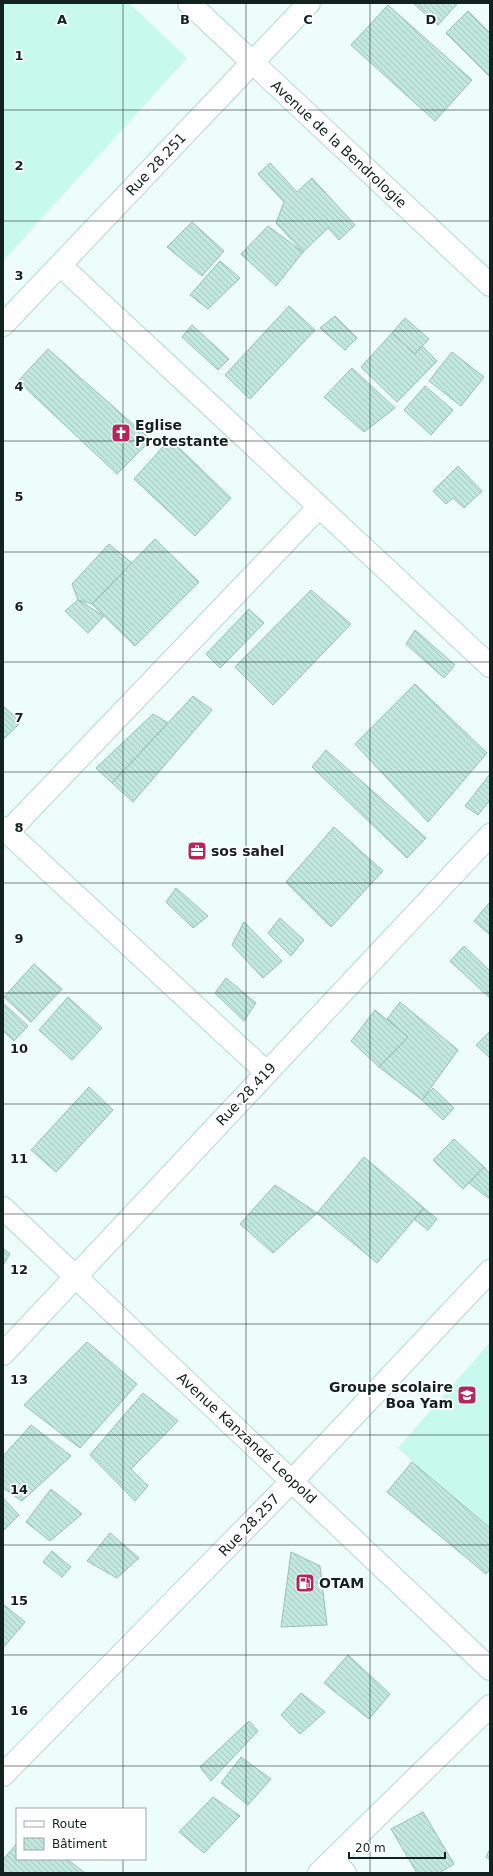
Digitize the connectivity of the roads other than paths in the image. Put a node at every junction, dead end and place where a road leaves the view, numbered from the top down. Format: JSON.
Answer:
{"nodes":[{"id":1,"x":189,"y":3,"type":"edge"},
{"id":2,"x":309,"y":3,"type":"edge"},
{"id":3,"x":252,"y":62,"type":"junction"},
{"id":4,"x":60,"y":265,"type":"junction"},
{"id":5,"x":490,"y":285,"type":"edge"},
{"id":6,"x":3,"y":325,"type":"edge"},
{"id":7,"x":319,"y":507,"type":"junction"},
{"id":8,"x":490,"y":666,"type":"edge"},
{"id":9,"x":5,"y":830,"type":"edge"},
{"id":10,"x":490,"y":834,"type":"edge"},
{"id":11,"x":266,"y":1072,"type":"junction"},
{"id":12,"x":3,"y":1208,"type":"edge"},
{"id":13,"x":490,"y":1271,"type":"edge"},
{"id":14,"x":74,"y":1276,"type":"junction"},
{"id":15,"x":3,"y":1354,"type":"edge"},
{"id":16,"x":292,"y":1481,"type":"junction"},
{"id":17,"x":490,"y":1669,"type":"edge"},
{"id":18,"x":490,"y":1706,"type":"edge"},
{"id":19,"x":3,"y":1775,"type":"edge"},
{"id":20,"x":332,"y":1869,"type":"edge"}],
"edges":[{"from":1,"to":3,"type":"street","name":"Avenue de la Bendrologie"},
{"from":2,"to":3,"type":"street","name":"Rue 28.251"},
{"from":3,"to":4,"type":"street","name":"Rue 28.251"},
{"from":3,"to":5,"type":"street","name":"Avenue de la Bendrologie"},
{"from":4,"to":6,"type":"street","name":"Rue 28.251"},
{"from":4,"to":7,"type":"street"},
{"from":7,"to":8,"type":"street"},
{"from":7,"to":9,"type":"street"},
{"from":9,"to":11,"type":"street"},
{"from":10,"to":11,"type":"street","name":"Rue 28.419"},
{"from":11,"to":14,"type":"street","name":"Rue 28.419"},
{"from":12,"to":14,"type":"street","name":"Avenue Kanzandé Leopold"},
{"from":13,"to":16,"type":"street","name":"Rue 28.257"},
{"from":14,"to":15,"type":"street","name":"Rue 28.419"},
{"from":14,"to":16,"type":"street","name":"Avenue Kanzandé Leopold"},
{"from":16,"to":17,"type":"street","name":"Avenue Kanzandé Leopold"},
{"from":16,"to":19,"type":"street","name":"Rue 28.257"},
{"from":18,"to":20,"type":"street"}]}
